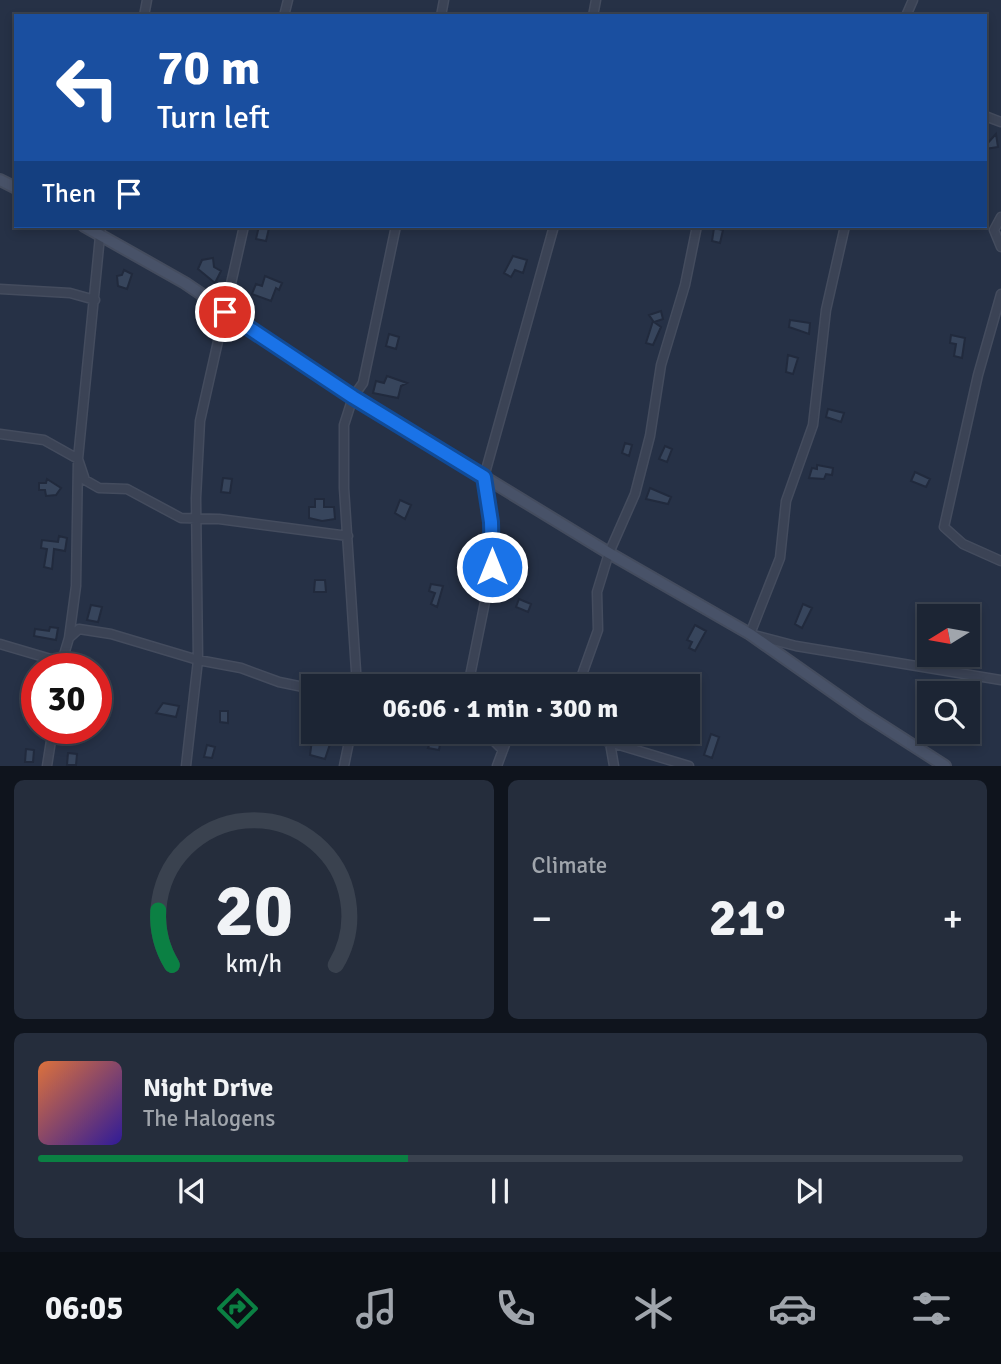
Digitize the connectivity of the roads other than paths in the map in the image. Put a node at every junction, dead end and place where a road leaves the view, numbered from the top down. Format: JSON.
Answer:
{"nodes":[{"id":1,"x":1001,"y":217,"type":"edge"},
{"id":2,"x":244,"y":228,"type":"edge"},
{"id":3,"x":396,"y":228,"type":"edge"},
{"id":4,"x":553,"y":228,"type":"edge"},
{"id":5,"x":697,"y":228,"type":"edge"},
{"id":6,"x":845,"y":228,"type":"edge"},
{"id":7,"x":99,"y":230,"type":"edge"},
{"id":8,"x":1001,"y":247,"type":"edge"},
{"id":9,"x":0,"y":289,"type":"edge"},
{"id":10,"x":1001,"y":294,"type":"edge"},
{"id":11,"x":95,"y":300,"type":"junction"},
{"id":12,"x":225,"y":312,"type":"junction"},
{"id":13,"x":353,"y":397,"type":"junction"},
{"id":14,"x":0,"y":434,"type":"edge"},
{"id":15,"x":78,"y":459,"type":"junction"},
{"id":16,"x":484,"y":477,"type":"junction"},
{"id":17,"x":196,"y":520,"type":"junction"},
{"id":18,"x":348,"y":536,"type":"junction"},
{"id":19,"x":609,"y":553,"type":"junction"},
{"id":20,"x":1001,"y":561,"type":"edge"},
{"id":21,"x":750,"y":634,"type":"junction"},
{"id":22,"x":69,"y":638,"type":"junction"},
{"id":23,"x":0,"y":644,"type":"edge"},
{"id":24,"x":26,"y":653,"type":"edge"},
{"id":25,"x":64,"y":653,"type":"edge"},
{"id":26,"x":198,"y":660,"type":"junction"},
{"id":27,"x":356,"y":674,"type":"edge"},
{"id":28,"x":470,"y":674,"type":"edge"},
{"id":29,"x":582,"y":674,"type":"edge"},
{"id":30,"x":1001,"y":680,"type":"edge"},
{"id":31,"x":301,"y":687,"type":"edge"},
{"id":32,"x":50,"y":744,"type":"edge"},
{"id":33,"x":348,"y":744,"type":"edge"},
{"id":34,"x":497,"y":744,"type":"edge"},
{"id":35,"x":505,"y":744,"type":"edge"},
{"id":36,"x":610,"y":744,"type":"edge"},
{"id":37,"x":614,"y":744,"type":"edge"},
{"id":38,"x":503,"y":750,"type":"junction"},
{"id":39,"x":47,"y":765,"type":"edge"},
{"id":40,"x":186,"y":765,"type":"edge"},
{"id":41,"x":344,"y":765,"type":"edge"},
{"id":42,"x":497,"y":765,"type":"edge"},
{"id":43,"x":614,"y":765,"type":"edge"},
{"id":44,"x":689,"y":765,"type":"edge"},
{"id":45,"x":945,"y":765,"type":"edge"}],
"edges":[{"from":1,"to":8,"type":"street"},
{"from":2,"to":12,"type":"street"},
{"from":3,"to":13,"type":"street"},
{"from":4,"to":16,"type":"street"},
{"from":5,"to":19,"type":"street"},
{"from":6,"to":21,"type":"street"},
{"from":7,"to":11,"type":"street"},
{"from":7,"to":12,"type":"street"},
{"from":9,"to":11,"type":"street"},
{"from":10,"to":20,"type":"street"},
{"from":11,"to":15,"type":"street"},
{"from":12,"to":13,"type":"street"},
{"from":12,"to":17,"type":"street"},
{"from":13,"to":16,"type":"street"},
{"from":13,"to":18,"type":"street"},
{"from":14,"to":15,"type":"street"},
{"from":15,"to":17,"type":"street"},
{"from":15,"to":22,"type":"street"},
{"from":16,"to":19,"type":"street"},
{"from":16,"to":28,"type":"street"},
{"from":17,"to":18,"type":"street"},
{"from":17,"to":26,"type":"street"},
{"from":18,"to":27,"type":"street"},
{"from":19,"to":21,"type":"street"},
{"from":19,"to":29,"type":"street"},
{"from":21,"to":30,"type":"street"},
{"from":21,"to":45,"type":"street"},
{"from":22,"to":25,"type":"street"},
{"from":22,"to":26,"type":"street"},
{"from":23,"to":24,"type":"street"},
{"from":26,"to":31,"type":"street"},
{"from":26,"to":40,"type":"street"},
{"from":32,"to":39,"type":"street"},
{"from":33,"to":41,"type":"street"},
{"from":34,"to":38,"type":"street"},
{"from":35,"to":38,"type":"street"},
{"from":36,"to":43,"type":"street"},
{"from":37,"to":44,"type":"street"},
{"from":38,"to":42,"type":"street"}]}
